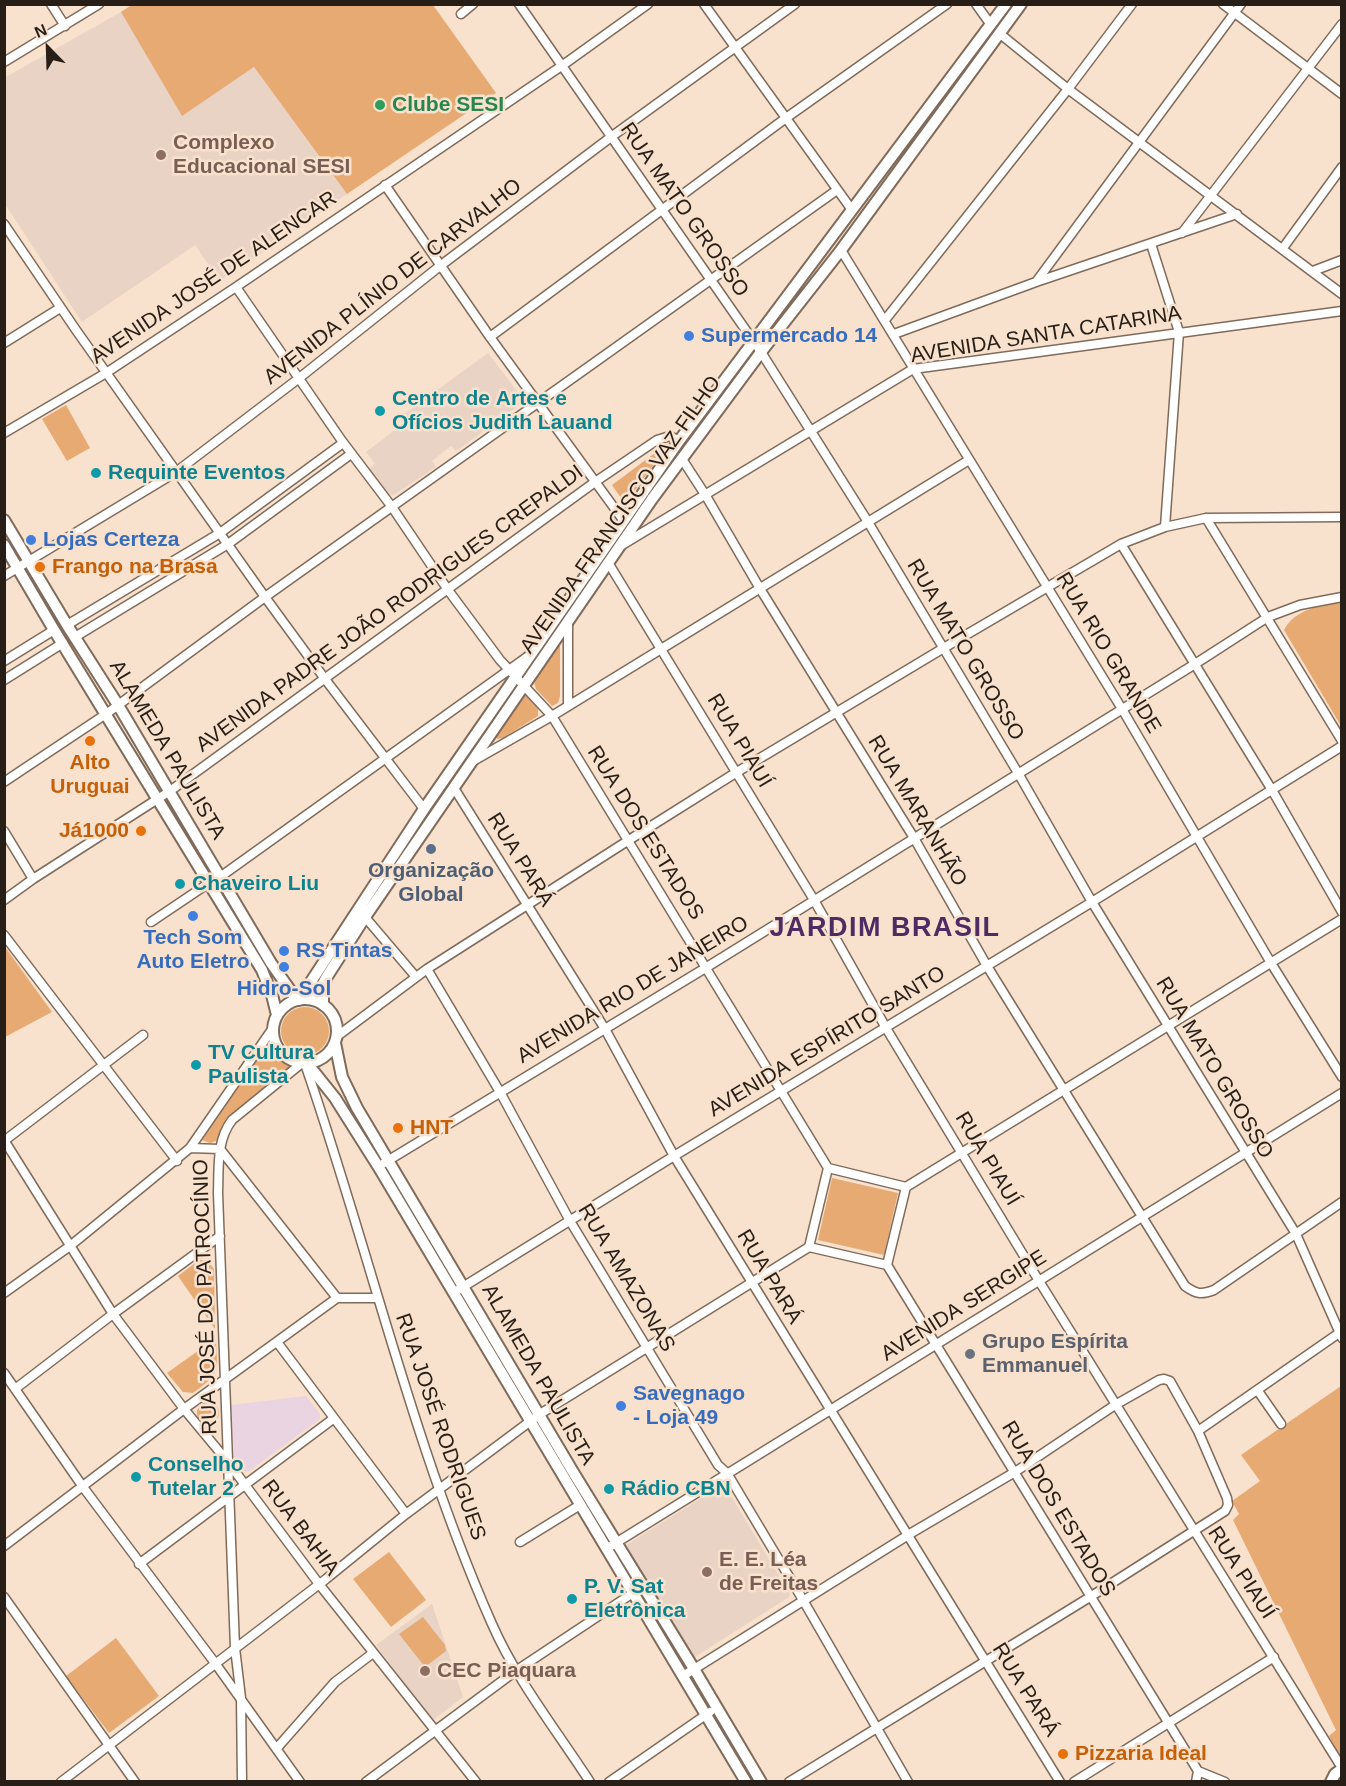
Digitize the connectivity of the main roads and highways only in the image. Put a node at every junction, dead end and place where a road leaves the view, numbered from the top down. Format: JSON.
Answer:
{"nodes":[{"id":1,"x":1006,"y":4,"type":"edge"},
{"id":2,"x":1021,"y":4,"type":"edge"},
{"id":3,"x":995,"y":29,"type":"junction"},
{"id":4,"x":4,"y":520,"type":"edge"},
{"id":5,"x":4,"y":545,"type":"edge"},
{"id":6,"x":298,"y":1000,"type":"junction"},
{"id":7,"x":323,"y":1005,"type":"junction"},
{"id":8,"x":277,"y":1016,"type":"junction"},
{"id":9,"x":336,"y":1040,"type":"junction"},
{"id":10,"x":305,"y":1063,"type":"junction"},
{"id":11,"x":1337,"y":1773,"type":"edge"},
{"id":12,"x":746,"y":1782,"type":"edge"},
{"id":13,"x":761,"y":1782,"type":"edge"},
{"id":14,"x":1321,"y":1782,"type":"edge"}],
"edges":[{"from":1,"to":3,"type":"main road","name":"AVENIDA FRANCISCO VAZ FILHO"},
{"from":2,"to":3,"type":"main road","name":"AVENIDA FRANCISCO VAZ FILHO"},
{"from":3,"to":6,"type":"main road","name":"AVENIDA FRANCISCO VAZ FILHO"},
{"from":3,"to":7,"type":"main road","name":"AVENIDA FRANCISCO VAZ FILHO"},
{"from":4,"to":6,"type":"main road","name":"ALAMEDA PAULISTA"},
{"from":5,"to":8,"type":"main road","name":"ALAMEDA PAULISTA"},
{"from":6,"to":7,"type":"main road"},
{"from":6,"to":8,"type":"main road"},
{"from":7,"to":9,"type":"main road"},
{"from":8,"to":10,"type":"main road"},
{"from":9,"to":10,"type":"main road"},
{"from":9,"to":13,"type":"main road","name":"ALAMEDA PAULISTA"},
{"from":10,"to":12,"type":"main road","name":"ALAMEDA PAULISTA"},
{"from":11,"to":14,"type":"main road"}]}
